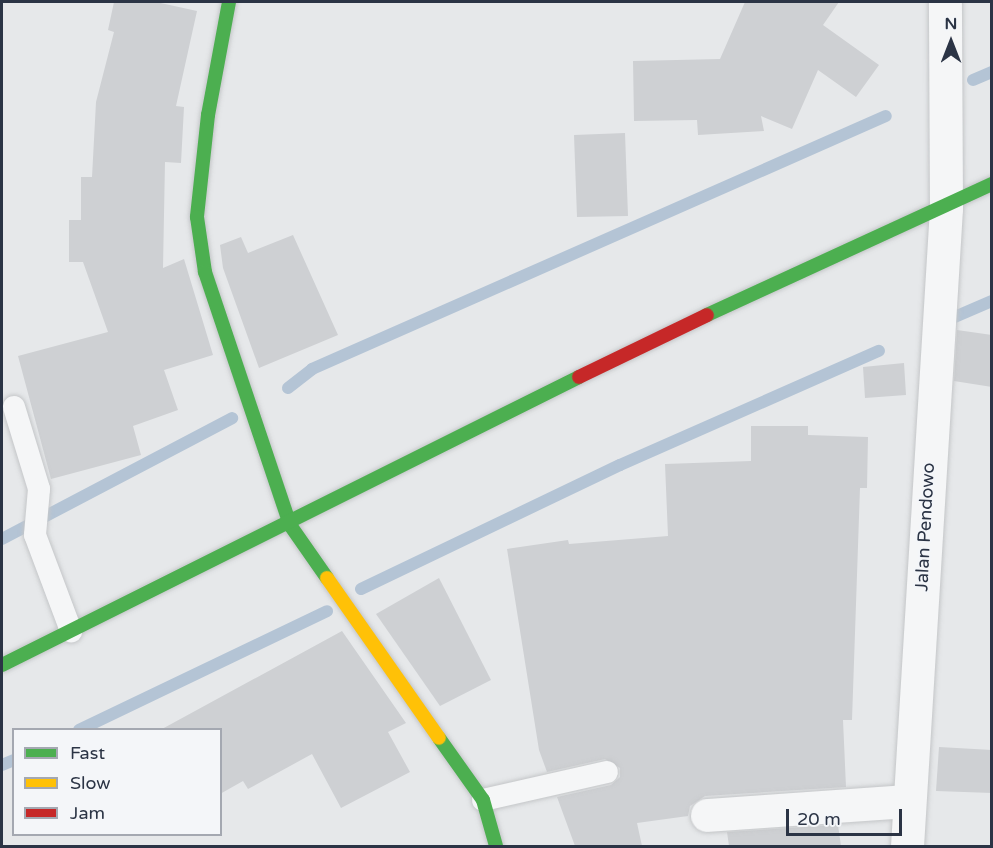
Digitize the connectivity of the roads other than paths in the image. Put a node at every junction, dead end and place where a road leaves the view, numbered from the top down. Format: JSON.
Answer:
{"nodes":[{"id":1,"x":229,"y":2,"type":"edge"},
{"id":2,"x":945,"y":2,"type":"edge"},
{"id":3,"x":992,"y":184,"type":"edge"},
{"id":4,"x":946,"y":208,"type":"junction"},
{"id":5,"x":14,"y":407,"type":"dead end"},
{"id":6,"x":290,"y":525,"type":"junction"},
{"id":7,"x":71,"y":631,"type":"junction"},
{"id":8,"x":2,"y":665,"type":"edge"},
{"id":9,"x":607,"y":772,"type":"dead end"},
{"id":10,"x":483,"y":800,"type":"junction"},
{"id":11,"x":909,"y":801,"type":"junction"},
{"id":12,"x":707,"y":815,"type":"dead end"},
{"id":13,"x":496,"y":846,"type":"edge"},
{"id":14,"x":907,"y":846,"type":"edge"}],
"edges":[{"from":1,"to":6,"type":"main road"},
{"from":2,"to":4,"type":"street","name":"Jalan Pendowo"},
{"from":3,"to":4,"type":"main road"},
{"from":4,"to":6,"type":"main road"},
{"from":4,"to":11,"type":"street","name":"Jalan Pendowo"},
{"from":5,"to":7,"type":"lane"},
{"from":6,"to":7,"type":"main road"},
{"from":6,"to":10,"type":"main road"},
{"from":7,"to":8,"type":"main road"},
{"from":9,"to":10,"type":"lane"},
{"from":10,"to":13,"type":"main road"},
{"from":11,"to":12,"type":"street"},
{"from":11,"to":14,"type":"street","name":"Jalan Pendowo"}]}
